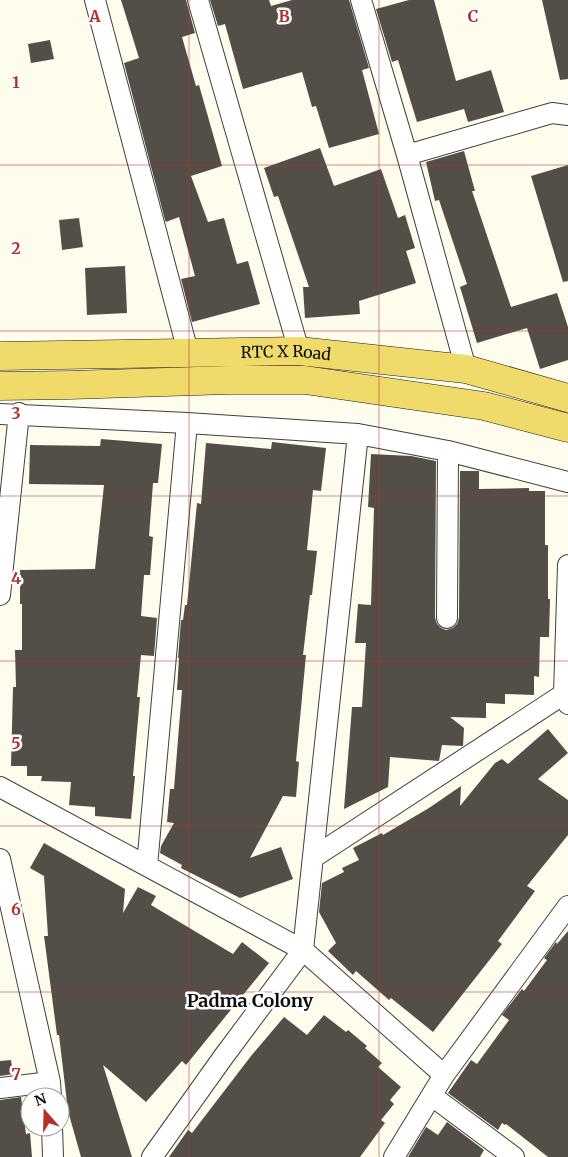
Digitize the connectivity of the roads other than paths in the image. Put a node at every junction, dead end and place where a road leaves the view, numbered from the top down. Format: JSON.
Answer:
{"nodes":[{"id":1,"x":95,"y":0,"type":"edge"},
{"id":2,"x":198,"y":0,"type":"edge"},
{"id":3,"x":361,"y":0,"type":"edge"},
{"id":4,"x":568,"y":115,"type":"edge"},
{"id":5,"x":407,"y":155,"type":"junction"},
{"id":6,"x":299,"y":351,"type":"junction"},
{"id":7,"x":188,"y":352,"type":"junction"},
{"id":8,"x":0,"y":356,"type":"edge"},
{"id":9,"x":466,"y":369,"type":"junction"},
{"id":10,"x":0,"y":386,"type":"edge"},
{"id":11,"x":568,"y":398,"type":"edge"},
{"id":12,"x":9,"y":414,"type":"edge"},
{"id":13,"x":566,"y":421,"type":"edge"},
{"id":14,"x":187,"y":423,"type":"junction"},
{"id":15,"x":358,"y":434,"type":"junction"},
{"id":16,"x":448,"y":451,"type":"junction"},
{"id":17,"x":568,"y":482,"type":"edge"},
{"id":18,"x":568,"y":565,"type":"edge"},
{"id":19,"x":0,"y":595,"type":"edge"},
{"id":20,"x":447,"y":618,"type":"dead end"},
{"id":21,"x":566,"y":699,"type":"edge"},
{"id":22,"x":0,"y":787,"type":"edge"},
{"id":23,"x":314,"y":857,"type":"junction"},
{"id":24,"x":0,"y":860,"type":"edge"},
{"id":25,"x":147,"y":866,"type":"junction"},
{"id":26,"x":568,"y":906,"type":"edge"},
{"id":27,"x":304,"y":950,"type":"junction"},
{"id":28,"x":444,"y":1075,"type":"junction"},
{"id":29,"x":49,"y":1087,"type":"edge"},
{"id":30,"x":0,"y":1088,"type":"edge"},
{"id":31,"x":20,"y":1089,"type":"edge"},
{"id":32,"x":432,"y":1096,"type":"junction"},
{"id":33,"x":52,"y":1137,"type":"edge"},
{"id":34,"x":53,"y":1157,"type":"edge"},
{"id":35,"x":152,"y":1157,"type":"edge"},
{"id":36,"x":394,"y":1157,"type":"edge"},
{"id":37,"x":514,"y":1157,"type":"edge"}],
"edges":[{"from":1,"to":7,"type":"street"},
{"from":2,"to":6,"type":"street"},
{"from":3,"to":5,"type":"street"},
{"from":4,"to":5,"type":"street"},
{"from":5,"to":9,"type":"street"},
{"from":6,"to":7,"type":"main road","name":"RTC X Road"},
{"from":6,"to":9,"type":"main road","name":"RTC X Road"},
{"from":7,"to":8,"type":"main road","name":"RTC X Road"},
{"from":9,"to":11,"type":"main road","name":"RTC X Road"},
{"from":10,"to":13,"type":"main road","name":"RTC X Road"},
{"from":12,"to":14,"type":"street"},
{"from":12,"to":19,"type":"street"},
{"from":14,"to":15,"type":"street"},
{"from":14,"to":25,"type":"street"},
{"from":15,"to":16,"type":"street"},
{"from":15,"to":23,"type":"street"},
{"from":16,"to":17,"type":"street"},
{"from":16,"to":20,"type":"street"},
{"from":18,"to":21,"type":"street"},
{"from":21,"to":23,"type":"street"},
{"from":22,"to":25,"type":"street"},
{"from":23,"to":27,"type":"street"},
{"from":24,"to":29,"type":"street"},
{"from":25,"to":27,"type":"street"},
{"from":26,"to":28,"type":"street"},
{"from":27,"to":28,"type":"street"},
{"from":27,"to":35,"type":"street"},
{"from":28,"to":32,"type":"street"},
{"from":30,"to":31,"type":"street"},
{"from":32,"to":36,"type":"street"},
{"from":32,"to":37,"type":"street"},
{"from":33,"to":34,"type":"street"}]}
